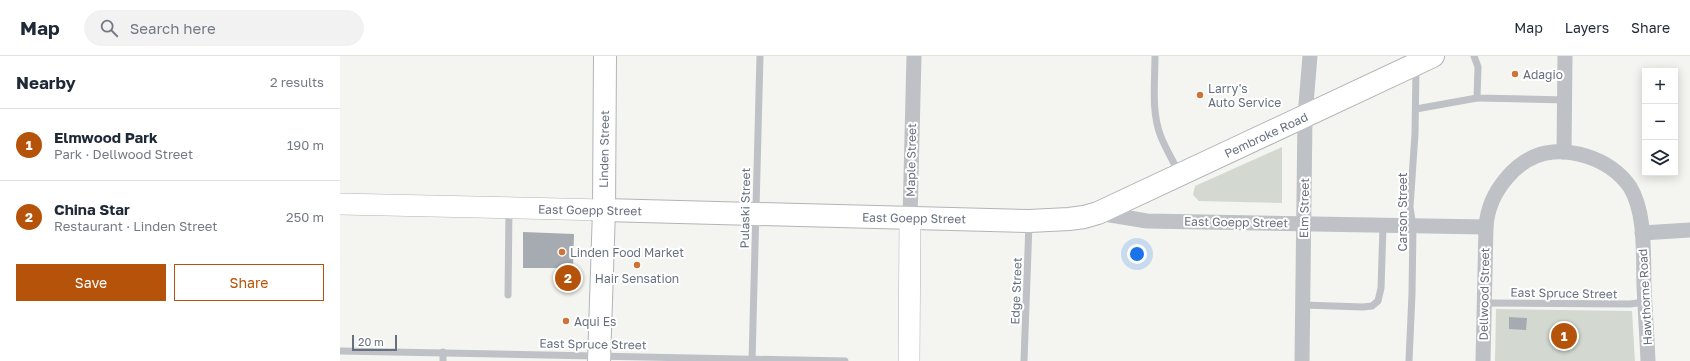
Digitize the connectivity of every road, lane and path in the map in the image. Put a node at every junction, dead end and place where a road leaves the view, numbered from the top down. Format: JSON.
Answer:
{"nodes":[{"id":1,"x":605,"y":56,"type":"edge"},
{"id":2,"x":760,"y":56,"type":"edge"},
{"id":3,"x":914,"y":56,"type":"edge"},
{"id":4,"x":1155,"y":56,"type":"edge"},
{"id":5,"x":1310,"y":56,"type":"edge"},
{"id":6,"x":1474,"y":56,"type":"edge"},
{"id":7,"x":1565,"y":56,"type":"edge"},
{"id":8,"x":1424,"y":60,"type":"edge"},
{"id":9,"x":1477,"y":98,"type":"junction"},
{"id":10,"x":1565,"y":100,"type":"junction"},
{"id":11,"x":1416,"y":109,"type":"junction"},
{"id":12,"x":1305,"y":116,"type":"junction"},
{"id":13,"x":1564,"y":152,"type":"junction"},
{"id":14,"x":1180,"y":175,"type":"junction"},
{"id":15,"x":340,"y":204,"type":"edge"},
{"id":16,"x":510,"y":208,"type":"junction"},
{"id":17,"x":604,"y":210,"type":"junction"},
{"id":18,"x":1098,"y":213,"type":"junction"},
{"id":19,"x":756,"y":214,"type":"junction"},
{"id":20,"x":910,"y":218,"type":"junction"},
{"id":21,"x":1029,"y":221,"type":"junction"},
{"id":22,"x":1304,"y":224,"type":"junction"},
{"id":23,"x":1383,"y":226,"type":"junction"},
{"id":24,"x":1413,"y":226,"type":"junction"},
{"id":25,"x":1486,"y":227,"type":"junction"},
{"id":26,"x":1690,"y":230,"type":"edge"},
{"id":27,"x":1642,"y":233,"type":"junction"},
{"id":28,"x":508,"y":296,"type":"dead end"},
{"id":29,"x":1645,"y":302,"type":"junction"},
{"id":30,"x":1484,"y":303,"type":"junction"},
{"id":31,"x":1303,"y":305,"type":"junction"},
{"id":32,"x":340,"y":351,"type":"edge"},
{"id":33,"x":443,"y":352,"type":"junction"},
{"id":34,"x":567,"y":358,"type":"edge"},
{"id":35,"x":599,"y":358,"type":"edge"},
{"id":36,"x":752,"y":360,"type":"edge"},
{"id":37,"x":443,"y":361,"type":"edge"},
{"id":38,"x":845,"y":361,"type":"edge"},
{"id":39,"x":909,"y":361,"type":"edge"},
{"id":40,"x":1024,"y":361,"type":"edge"},
{"id":41,"x":1302,"y":361,"type":"edge"},
{"id":42,"x":1409,"y":361,"type":"edge"},
{"id":43,"x":1483,"y":361,"type":"edge"},
{"id":44,"x":1648,"y":361,"type":"edge"}],
"edges":[{"from":1,"to":17,"type":"main road","name":"Linden Street"},
{"from":2,"to":19,"type":"lane","name":"Pulaski Street"},
{"from":3,"to":20,"type":"street","name":"Maple Street"},
{"from":4,"to":14,"type":"lane"},
{"from":5,"to":12,"type":"street","name":"Elm Street"},
{"from":6,"to":9,"type":"lane"},
{"from":7,"to":10,"type":"street"},
{"from":8,"to":11,"type":"lane","name":"Carson Street"},
{"from":8,"to":12,"type":"main road","name":"Pembroke Road"},
{"from":9,"to":10,"type":"lane"},
{"from":9,"to":11,"type":"lane"},
{"from":10,"to":13,"type":"street"},
{"from":11,"to":24,"type":"lane","name":"Carson Street"},
{"from":12,"to":14,"type":"main road","name":"Pembroke Road"},
{"from":12,"to":22,"type":"street","name":"Elm Street"},
{"from":13,"to":25,"type":"street","name":"Dellwood Street"},
{"from":13,"to":27,"type":"street","name":"Hawthorne Road"},
{"from":14,"to":18,"type":"main road","name":"Pembroke Road"},
{"from":15,"to":16,"type":"street","name":"East Goepp Street"},
{"from":16,"to":17,"type":"street","name":"East Goepp Street"},
{"from":16,"to":28,"type":"lane"},
{"from":17,"to":19,"type":"main road","name":"East Goepp Street"},
{"from":17,"to":35,"type":"main road","name":"Linden Street"},
{"from":18,"to":21,"type":"main road","name":"East Goepp Street"},
{"from":18,"to":22,"type":"street","name":"East Goepp Street"},
{"from":19,"to":20,"type":"main road","name":"East Goepp Street"},
{"from":19,"to":36,"type":"lane","name":"Pulaski Street"},
{"from":20,"to":21,"type":"main road","name":"East Goepp Street"},
{"from":20,"to":39,"type":"street","name":"Maple Street"},
{"from":21,"to":40,"type":"lane","name":"Edge Street"},
{"from":22,"to":23,"type":"street","name":"East Goepp Street"},
{"from":22,"to":31,"type":"street","name":"Elm Street"},
{"from":23,"to":24,"type":"street","name":"East Goepp Street"},
{"from":23,"to":31,"type":"lane"},
{"from":24,"to":25,"type":"street","name":"East Goepp Street"},
{"from":24,"to":42,"type":"lane","name":"Carson Street"},
{"from":25,"to":30,"type":"street","name":"Dellwood Street"},
{"from":26,"to":27,"type":"street"},
{"from":27,"to":29,"type":"street","name":"Hawthorne Road"},
{"from":29,"to":30,"type":"lane","name":"East Spruce Street"},
{"from":29,"to":44,"type":"street","name":"Hawthorne Road"},
{"from":30,"to":43,"type":"street","name":"Dellwood Street"},
{"from":31,"to":41,"type":"street","name":"Elm Street"},
{"from":32,"to":33,"type":"lane","name":"East Spruce Street"},
{"from":33,"to":34,"type":"lane","name":"East Spruce Street"},
{"from":33,"to":37,"type":"lane"},
{"from":34,"to":35,"type":"lane","name":"East Spruce Street"},
{"from":35,"to":36,"type":"lane","name":"East Spruce Street"},
{"from":36,"to":38,"type":"lane","name":"East Spruce Street"}]}
